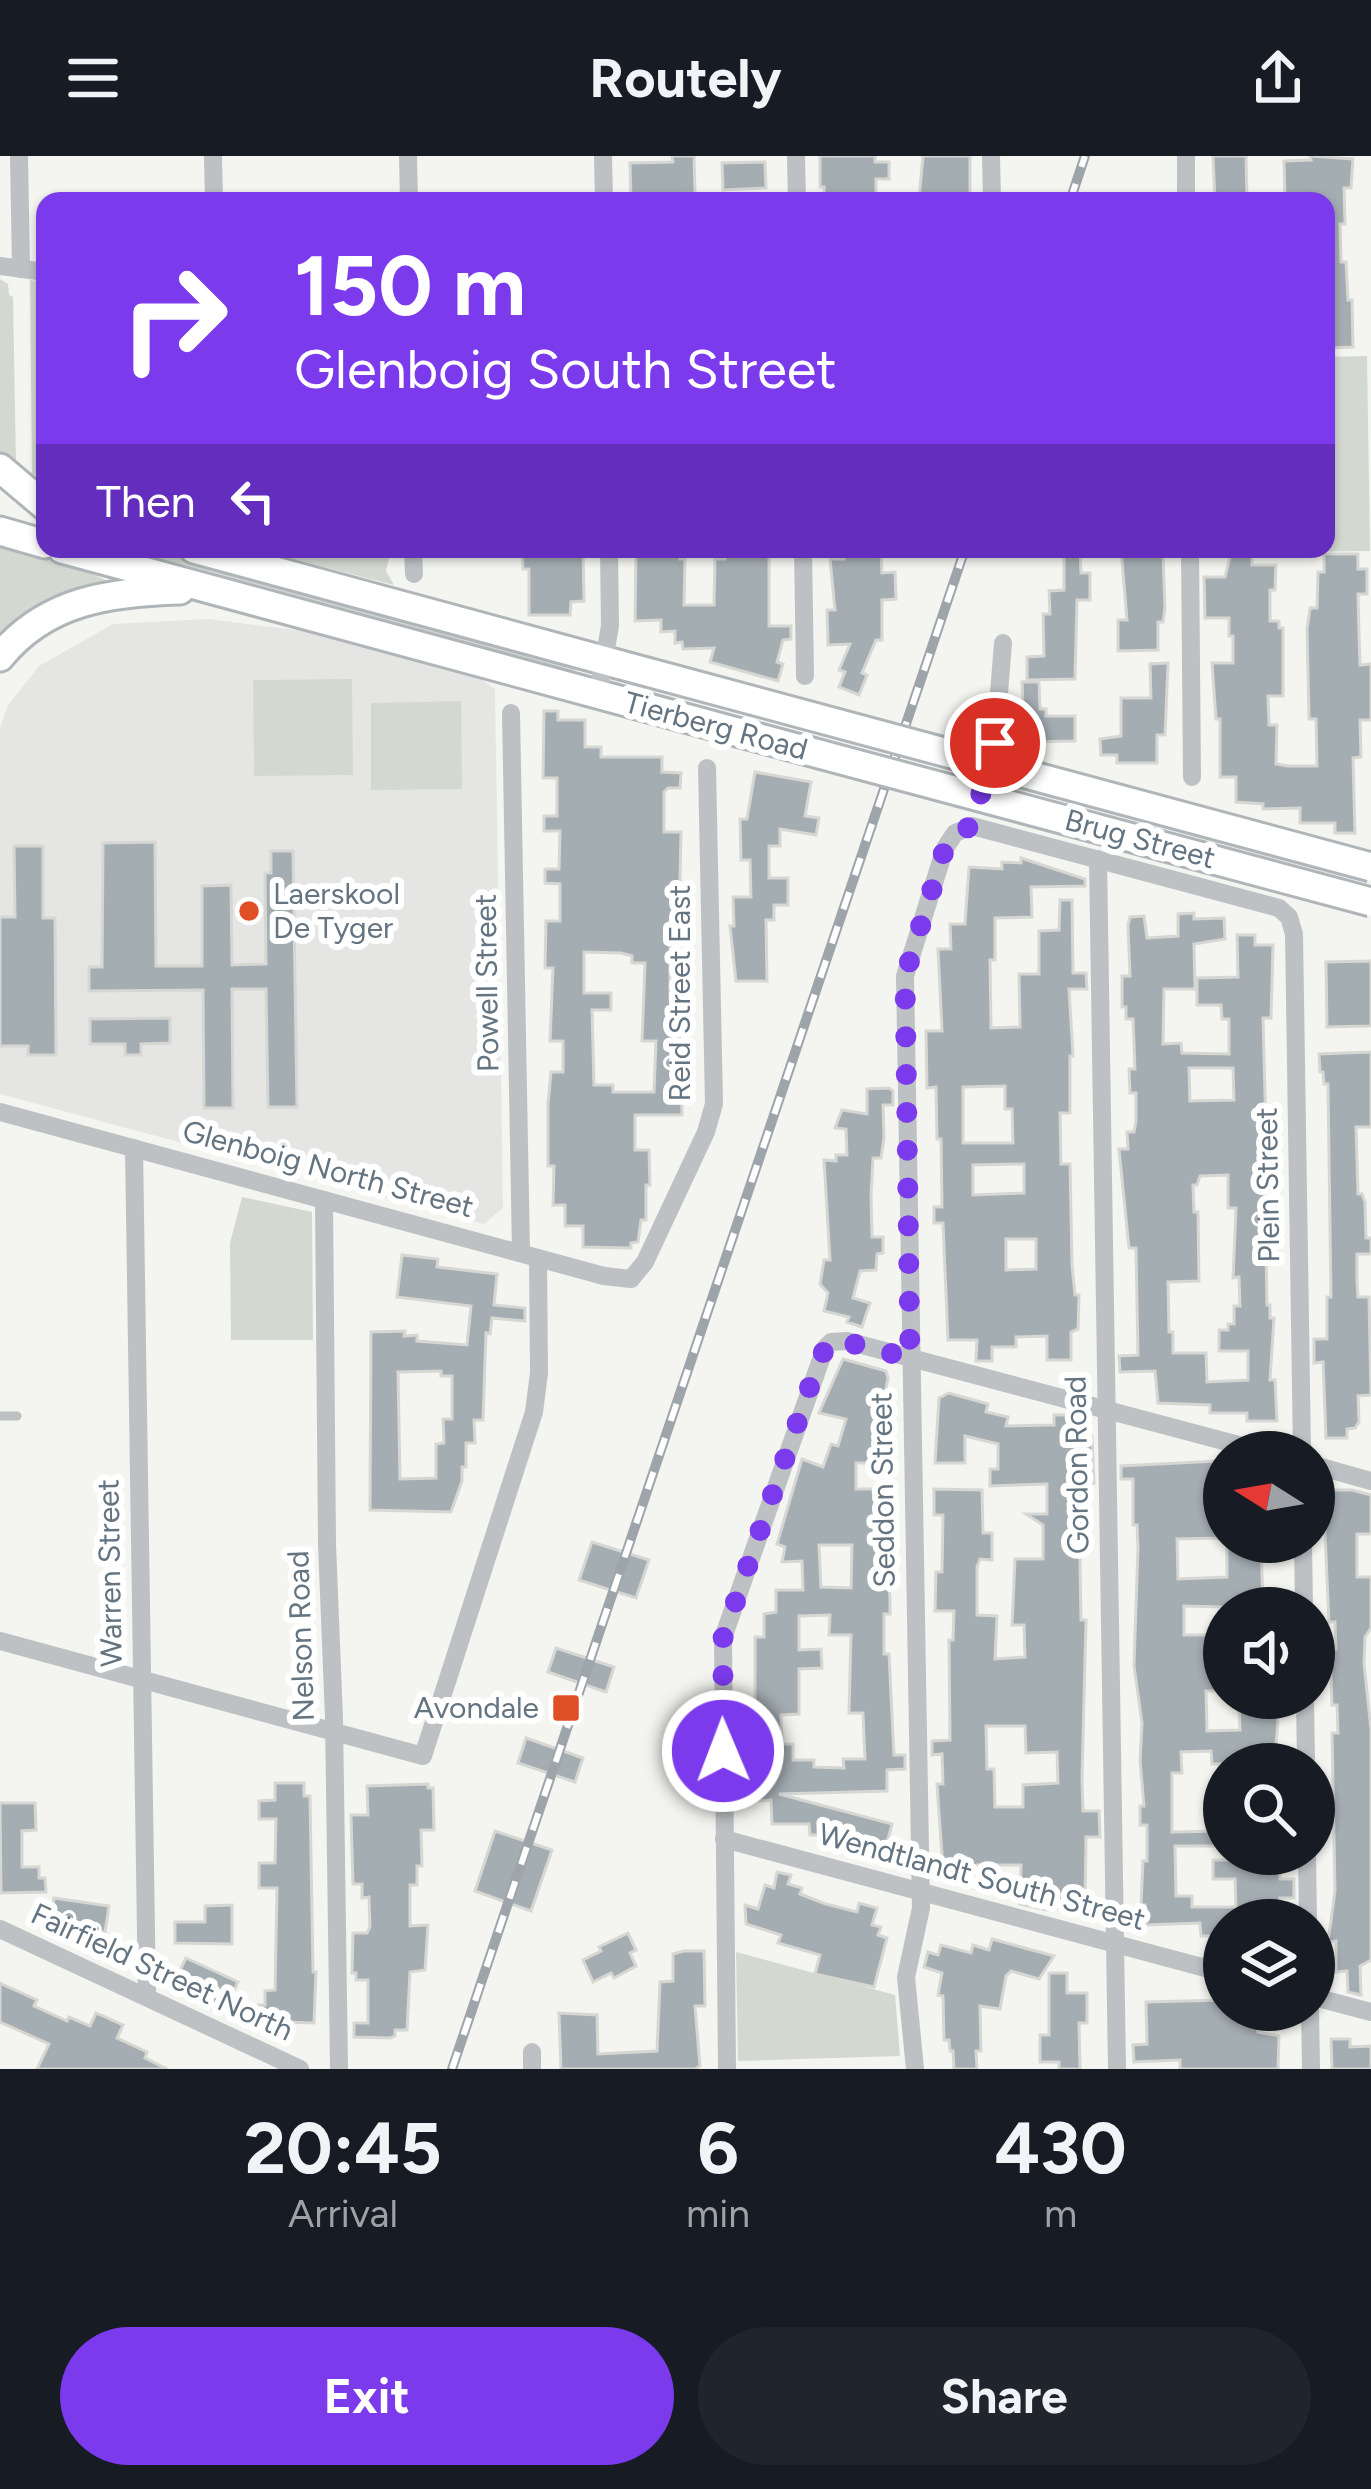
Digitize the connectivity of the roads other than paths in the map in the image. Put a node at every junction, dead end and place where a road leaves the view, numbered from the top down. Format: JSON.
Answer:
{"nodes":[{"id":1,"x":20,"y":156,"type":"edge"},
{"id":2,"x":214,"y":156,"type":"edge"},
{"id":3,"x":408,"y":156,"type":"edge"},
{"id":4,"x":603,"y":156,"type":"edge"},
{"id":5,"x":796,"y":156,"type":"edge"},
{"id":6,"x":991,"y":156,"type":"edge"},
{"id":7,"x":1186,"y":156,"type":"edge"},
{"id":8,"x":214,"y":192,"type":"edge"},
{"id":9,"x":409,"y":192,"type":"edge"},
{"id":10,"x":604,"y":192,"type":"edge"},
{"id":11,"x":794,"y":192,"type":"edge"},
{"id":12,"x":992,"y":192,"type":"edge"},
{"id":13,"x":1186,"y":192,"type":"edge"},
{"id":14,"x":0,"y":266,"type":"edge"},
{"id":15,"x":21,"y":268,"type":"junction"},
{"id":16,"x":36,"y":270,"type":"edge"},
{"id":17,"x":0,"y":468,"type":"edge"},
{"id":18,"x":0,"y":496,"type":"edge"},
{"id":19,"x":36,"y":498,"type":"edge"},
{"id":20,"x":36,"y":504,"type":"edge"},
{"id":21,"x":0,"y":531,"type":"edge"},
{"id":22,"x":36,"y":541,"type":"edge"},
{"id":23,"x":96,"y":558,"type":"edge"},
{"id":24,"x":227,"y":558,"type":"edge"},
{"id":25,"x":413,"y":558,"type":"edge"},
{"id":26,"x":609,"y":558,"type":"edge"},
{"id":27,"x":803,"y":558,"type":"edge"},
{"id":28,"x":1190,"y":558,"type":"edge"},
{"id":29,"x":414,"y":574,"type":"dead end"},
{"id":30,"x":214,"y":589,"type":"junction"},
{"id":31,"x":1003,"y":643,"type":"dead end"},
{"id":32,"x":0,"y":657,"type":"edge"},
{"id":33,"x":613,"y":663,"type":"junction"},
{"id":34,"x":805,"y":676,"type":"dead end"},
{"id":35,"x":606,"y":696,"type":"junction"},
{"id":36,"x":511,"y":713,"type":"dead end"},
{"id":37,"x":706,"y":768,"type":"dead end"},
{"id":38,"x":1192,"y":777,"type":"dead end"},
{"id":39,"x":972,"y":826,"type":"junction"},
{"id":40,"x":1098,"y":859,"type":"junction"},
{"id":41,"x":1371,"y":867,"type":"edge"},
{"id":42,"x":1371,"y":902,"type":"edge"},
{"id":43,"x":1289,"y":917,"type":"joint"},
{"id":44,"x":0,"y":1112,"type":"edge"},
{"id":45,"x":134,"y":1148,"type":"junction"},
{"id":46,"x":324,"y":1200,"type":"junction"},
{"id":47,"x":529,"y":1255,"type":"junction"},
{"id":48,"x":639,"y":1274,"type":"joint"},
{"id":49,"x":910,"y":1358,"type":"junction"},
{"id":50,"x":1107,"y":1410,"type":"junction"},
{"id":51,"x":17,"y":1416,"type":"dead end"},
{"id":52,"x":0,"y":1417,"type":"edge"},
{"id":53,"x":1302,"y":1431,"type":"edge"},
{"id":54,"x":1203,"y":1436,"type":"edge"},
{"id":55,"x":1335,"y":1471,"type":"edge"},
{"id":56,"x":1371,"y":1480,"type":"edge"},
{"id":57,"x":0,"y":1641,"type":"edge"},
{"id":58,"x":142,"y":1680,"type":"junction"},
{"id":59,"x":334,"y":1732,"type":"junction"},
{"id":60,"x":724,"y":1839,"type":"junction"},
{"id":61,"x":921,"y":1892,"type":"junction"},
{"id":62,"x":0,"y":1929,"type":"edge"},
{"id":63,"x":1115,"y":1946,"type":"junction"},
{"id":64,"x":1203,"y":1968,"type":"edge"},
{"id":65,"x":147,"y":1997,"type":"junction"},
{"id":66,"x":1335,"y":2003,"type":"edge"},
{"id":67,"x":1371,"y":2012,"type":"edge"},
{"id":68,"x":1310,"y":2031,"type":"edge"},
{"id":69,"x":299,"y":2069,"type":"edge"},
{"id":70,"x":339,"y":2069,"type":"edge"},
{"id":71,"x":727,"y":2069,"type":"edge"},
{"id":72,"x":915,"y":2069,"type":"edge"},
{"id":73,"x":1117,"y":2069,"type":"edge"},
{"id":74,"x":1311,"y":2069,"type":"edge"}],
"edges":[{"from":1,"to":15,"type":"street"},
{"from":2,"to":8,"type":"street"},
{"from":3,"to":9,"type":"street"},
{"from":4,"to":10,"type":"street"},
{"from":5,"to":11,"type":"street"},
{"from":6,"to":12,"type":"street"},
{"from":7,"to":13,"type":"street"},
{"from":14,"to":15,"type":"street"},
{"from":15,"to":16,"type":"street"},
{"from":17,"to":19,"type":"main road"},
{"from":18,"to":20,"type":"main road"},
{"from":21,"to":22,"type":"main road"},
{"from":23,"to":30,"type":"main road","name":"Tierberg Road"},
{"from":24,"to":33,"type":"main road","name":"Tierberg Road"},
{"from":25,"to":29,"type":"street"},
{"from":26,"to":33,"type":"street"},
{"from":27,"to":34,"type":"street"},
{"from":28,"to":38,"type":"street"},
{"from":30,"to":32,"type":"main road"},
{"from":30,"to":35,"type":"main road","name":"Tierberg Road"},
{"from":31,"to":39,"type":"street","name":"Seddon Street"},
{"from":33,"to":35,"type":"street"},
{"from":33,"to":41,"type":"main road","name":"Tierberg Road","bridge":true},
{"from":35,"to":42,"type":"main road","name":"Tierberg Road","bridge":true},
{"from":36,"to":47,"type":"street","name":"Powell Street"},
{"from":37,"to":48,"type":"street","name":"Reid Street East"},
{"from":39,"to":40,"type":"street","name":"Brug Street"},
{"from":39,"to":49,"type":"street","name":"Seddon Street"},
{"from":40,"to":43,"type":"street","name":"Brug Street"},
{"from":40,"to":50,"type":"street","name":"Gordon Road"},
{"from":43,"to":53,"type":"street","name":"Plein Street"},
{"from":44,"to":45,"type":"street","name":"Glenboig North Street"},
{"from":45,"to":46,"type":"street","name":"Glenboig North Street"},
{"from":45,"to":58,"type":"street","name":"Warren Street"},
{"from":46,"to":47,"type":"street","name":"Glenboig North Street"},
{"from":46,"to":59,"type":"street","name":"Nelson Road"},
{"from":47,"to":48,"type":"street","name":"Glenboig North Street"},
{"from":47,"to":59,"type":"street","name":"Powell Street"},
{"from":49,"to":50,"type":"street"},
{"from":49,"to":60,"type":"street"},
{"from":49,"to":61,"type":"street","name":"Seddon Street"},
{"from":50,"to":54,"type":"street"},
{"from":50,"to":63,"type":"street","name":"Gordon Road"},
{"from":51,"to":52,"type":"lane"},
{"from":55,"to":56,"type":"street"},
{"from":57,"to":58,"type":"street"},
{"from":58,"to":59,"type":"street"},
{"from":58,"to":65,"type":"street","name":"Warren Street"},
{"from":59,"to":70,"type":"street","name":"Nelson Road"},
{"from":60,"to":61,"type":"street","name":"Wendtlandt South Street"},
{"from":60,"to":71,"type":"street"},
{"from":61,"to":63,"type":"street","name":"Wendtlandt South Street"},
{"from":61,"to":72,"type":"street","name":"Seddon Street"},
{"from":62,"to":65,"type":"street","name":"Fairfield Street North"},
{"from":63,"to":64,"type":"street","name":"Wendtlandt South Street"},
{"from":63,"to":73,"type":"street","name":"Gordon Road"},
{"from":65,"to":69,"type":"street","name":"Fairfield Street North"},
{"from":66,"to":67,"type":"street"},
{"from":68,"to":74,"type":"street"}]}
